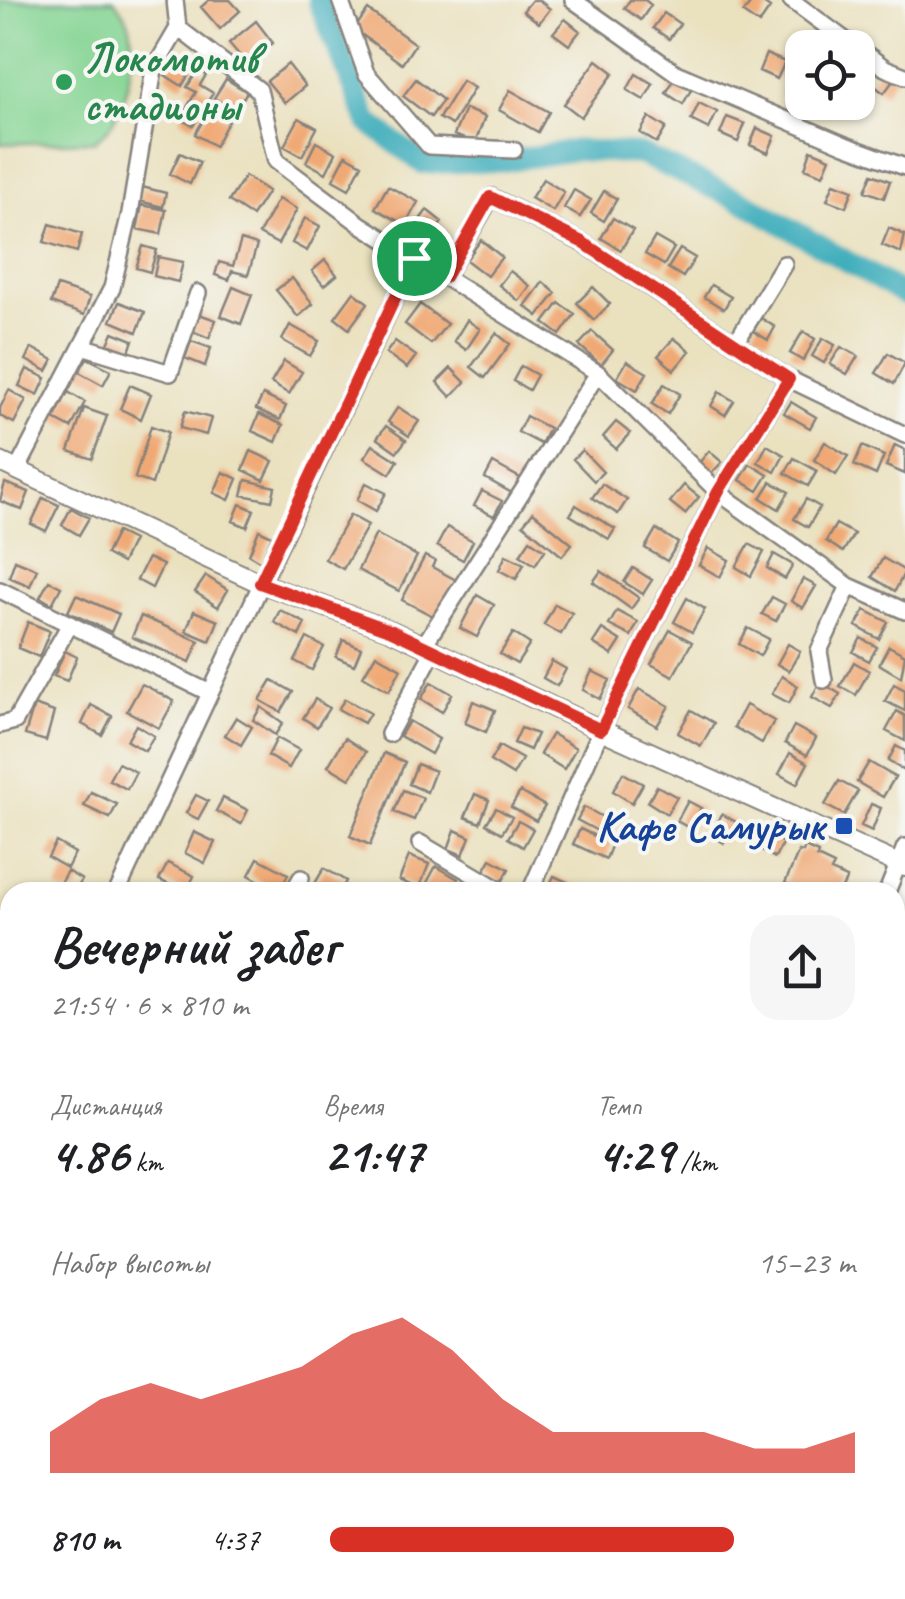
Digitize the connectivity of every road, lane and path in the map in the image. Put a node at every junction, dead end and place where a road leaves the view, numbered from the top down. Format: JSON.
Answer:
{"nodes":[{"id":1,"x":175,"y":0,"type":"edge"},
{"id":2,"x":340,"y":0,"type":"edge"},
{"id":3,"x":573,"y":0,"type":"edge"},
{"id":4,"x":790,"y":0,"type":"edge"},
{"id":5,"x":810,"y":6,"type":"edge"},
{"id":6,"x":178,"y":28,"type":"junction"},
{"id":7,"x":837,"y":30,"type":"edge"},
{"id":8,"x":875,"y":61,"type":"edge"},
{"id":9,"x":905,"y":76,"type":"edge"},
{"id":10,"x":514,"y":150,"type":"dead end"},
{"id":11,"x":905,"y":167,"type":"edge"},
{"id":12,"x":414,"y":258,"type":"junction"},
{"id":13,"x":784,"y":264,"type":"dead end"},
{"id":14,"x":445,"y":277,"type":"junction"},
{"id":15,"x":198,"y":293,"type":"dead end"},
{"id":16,"x":736,"y":342,"type":"junction"},
{"id":17,"x":82,"y":346,"type":"junction"},
{"id":18,"x":598,"y":373,"type":"junction"},
{"id":19,"x":789,"y":379,"type":"junction"},
{"id":20,"x":905,"y":435,"type":"edge"},
{"id":21,"x":9,"y":466,"type":"edge"},
{"id":22,"x":718,"y":492,"type":"junction"},
{"id":23,"x":260,"y":583,"type":"junction"},
{"id":24,"x":849,"y":586,"type":"junction"},
{"id":25,"x":0,"y":590,"type":"edge"},
{"id":26,"x":905,"y":611,"type":"edge"},
{"id":27,"x":70,"y":624,"type":"junction"},
{"id":28,"x":429,"y":648,"type":"junction"},
{"id":29,"x":824,"y":680,"type":"dead end"},
{"id":30,"x":210,"y":692,"type":"junction"},
{"id":31,"x":0,"y":725,"type":"edge"},
{"id":32,"x":601,"y":730,"type":"junction"},
{"id":33,"x":389,"y":734,"type":"dead end"},
{"id":34,"x":420,"y":843,"type":"dead end"},
{"id":35,"x":903,"y":859,"type":"edge"},
{"id":36,"x":121,"y":882,"type":"edge"},
{"id":37,"x":486,"y":882,"type":"edge"},
{"id":38,"x":535,"y":882,"type":"edge"},
{"id":39,"x":891,"y":882,"type":"edge"}],
"edges":[{"from":1,"to":6,"type":"street"},
{"from":2,"to":10,"type":"street"},
{"from":3,"to":11,"type":"street"},
{"from":4,"to":5,"type":"street"},
{"from":5,"to":7,"type":"street"},
{"from":6,"to":12,"type":"street"},
{"from":6,"to":17,"type":"street"},
{"from":8,"to":9,"type":"street"},
{"from":12,"to":14,"type":"street"},
{"from":12,"to":23,"type":"street"},
{"from":13,"to":16,"type":"street"},
{"from":14,"to":16,"type":"street"},
{"from":14,"to":18,"type":"street"},
{"from":15,"to":17,"type":"street"},
{"from":16,"to":19,"type":"street"},
{"from":17,"to":21,"type":"street"},
{"from":18,"to":22,"type":"street"},
{"from":18,"to":28,"type":"street"},
{"from":19,"to":20,"type":"street"},
{"from":19,"to":22,"type":"street"},
{"from":21,"to":23,"type":"main road"},
{"from":22,"to":24,"type":"street"},
{"from":22,"to":32,"type":"street"},
{"from":23,"to":28,"type":"main road"},
{"from":23,"to":30,"type":"street"},
{"from":24,"to":26,"type":"street"},
{"from":24,"to":29,"type":"street"},
{"from":25,"to":27,"type":"street"},
{"from":27,"to":30,"type":"street"},
{"from":27,"to":31,"type":"street"},
{"from":28,"to":32,"type":"main road"},
{"from":28,"to":33,"type":"street"},
{"from":30,"to":36,"type":"street"},
{"from":32,"to":35,"type":"main road"},
{"from":32,"to":38,"type":"street"},
{"from":34,"to":37,"type":"street"},
{"from":35,"to":39,"type":"street"}]}
